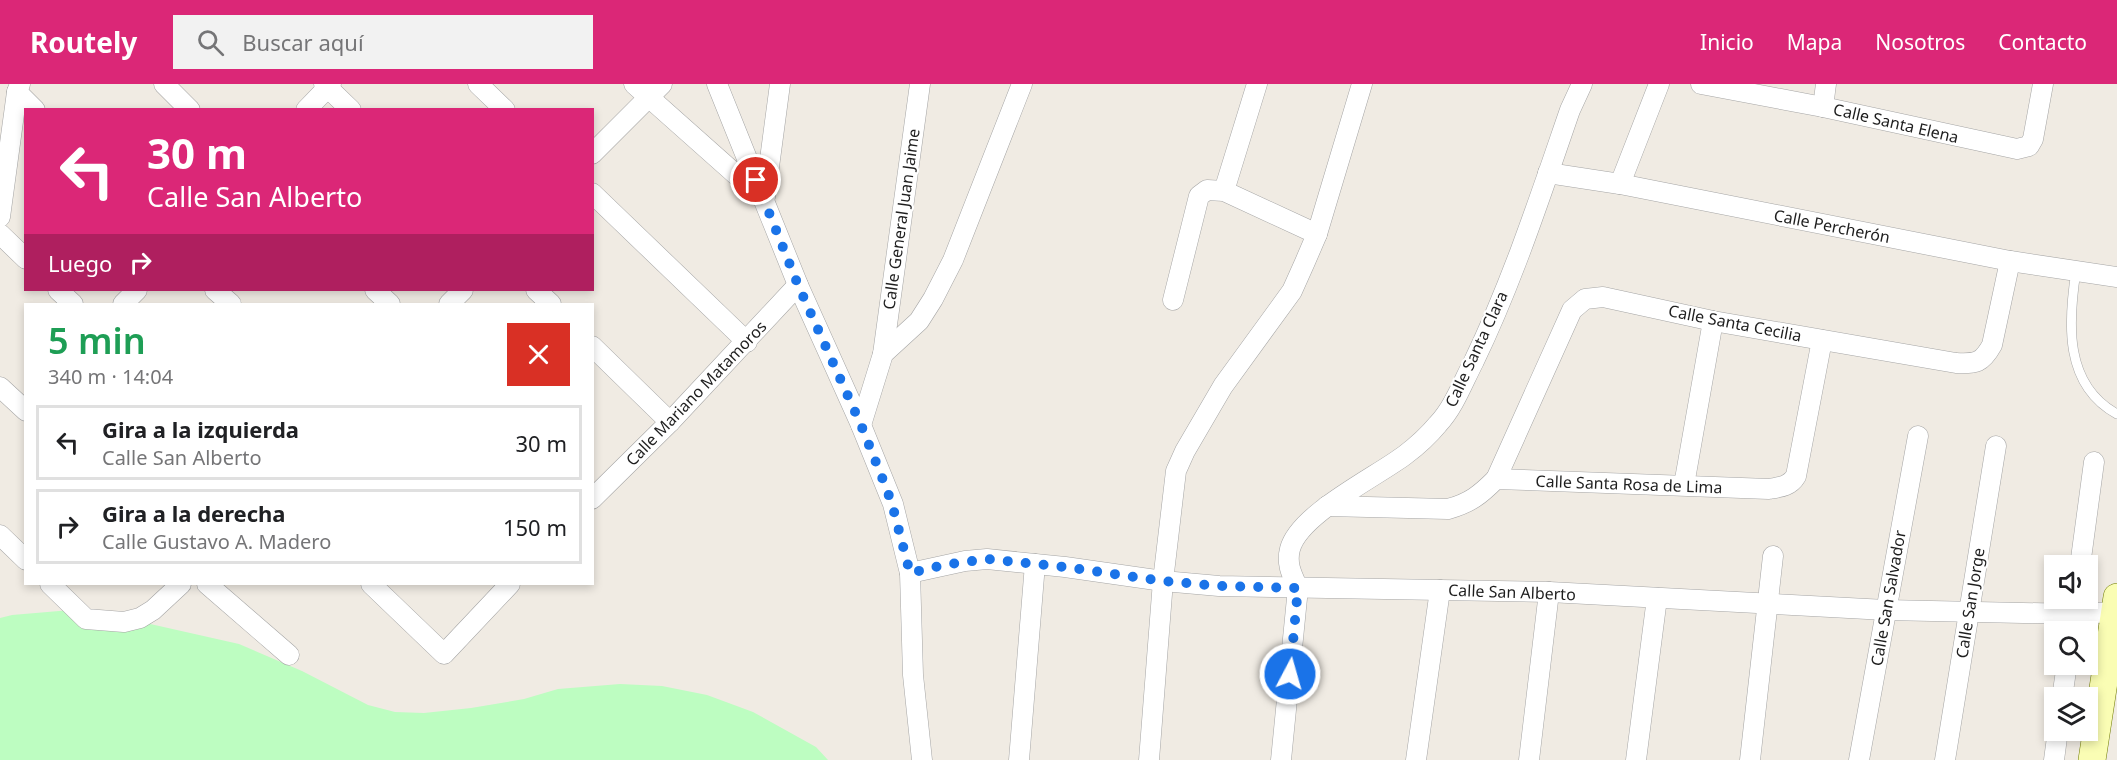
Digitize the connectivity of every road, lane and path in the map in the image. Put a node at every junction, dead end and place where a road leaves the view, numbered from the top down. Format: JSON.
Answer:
{"nodes":[{"id":1,"x":164,"y":84,"type":"edge"},
{"id":2,"x":478,"y":84,"type":"edge"},
{"id":3,"x":634,"y":84,"type":"edge"},
{"id":4,"x":717,"y":84,"type":"edge"},
{"id":5,"x":780,"y":84,"type":"edge"},
{"id":6,"x":920,"y":84,"type":"edge"},
{"id":7,"x":1022,"y":84,"type":"edge"},
{"id":8,"x":1257,"y":84,"type":"edge"},
{"id":9,"x":1362,"y":84,"type":"edge"},
{"id":10,"x":1582,"y":84,"type":"edge"},
{"id":11,"x":1659,"y":84,"type":"edge"},
{"id":12,"x":1701,"y":84,"type":"edge"},
{"id":13,"x":1826,"y":84,"type":"edge"},
{"id":14,"x":2043,"y":84,"type":"edge"},
{"id":15,"x":328,"y":85,"type":"edge"},
{"id":16,"x":19,"y":88,"type":"edge"},
{"id":17,"x":656,"y":91,"type":"edge"},
{"id":18,"x":1823,"y":107,"type":"junction"},
{"id":19,"x":34,"y":108,"type":"edge"},
{"id":20,"x":188,"y":108,"type":"edge"},
{"id":21,"x":308,"y":108,"type":"edge"},
{"id":22,"x":349,"y":108,"type":"edge"},
{"id":23,"x":503,"y":108,"type":"edge"},
{"id":24,"x":594,"y":152,"type":"edge"},
{"id":25,"x":1548,"y":173,"type":"junction"},
{"id":26,"x":1620,"y":184,"type":"junction"},
{"id":27,"x":1224,"y":191,"type":"junction"},
{"id":28,"x":594,"y":195,"type":"edge"},
{"id":29,"x":764,"y":199,"type":"junction"},
{"id":30,"x":0,"y":217,"type":"edge"},
{"id":31,"x":0,"y":234,"type":"edge"},
{"id":32,"x":1317,"y":234,"type":"junction"},
{"id":33,"x":24,"y":257,"type":"edge"},
{"id":34,"x":2010,"y":261,"type":"junction"},
{"id":35,"x":2076,"y":271,"type":"junction"},
{"id":36,"x":2117,"y":277,"type":"edge"},
{"id":37,"x":798,"y":285,"type":"junction"},
{"id":38,"x":59,"y":291,"type":"edge"},
{"id":39,"x":136,"y":291,"type":"edge"},
{"id":40,"x":216,"y":291,"type":"edge"},
{"id":41,"x":376,"y":291,"type":"edge"},
{"id":42,"x":462,"y":291,"type":"edge"},
{"id":43,"x":537,"y":291,"type":"edge"},
{"id":44,"x":1173,"y":300,"type":"dead end"},
{"id":45,"x":73,"y":303,"type":"edge"},
{"id":46,"x":124,"y":303,"type":"edge"},
{"id":47,"x":230,"y":303,"type":"edge"},
{"id":48,"x":389,"y":303,"type":"edge"},
{"id":49,"x":450,"y":303,"type":"edge"},
{"id":50,"x":550,"y":303,"type":"edge"},
{"id":51,"x":1713,"y":321,"type":"junction"},
{"id":52,"x":1822,"y":340,"type":"junction"},
{"id":53,"x":747,"y":342,"type":"junction"},
{"id":54,"x":594,"y":347,"type":"edge"},
{"id":55,"x":883,"y":354,"type":"junction"},
{"id":56,"x":0,"y":387,"type":"edge"},
{"id":57,"x":24,"y":407,"type":"edge"},
{"id":58,"x":2117,"y":414,"type":"edge"},
{"id":59,"x":670,"y":422,"type":"junction"},
{"id":60,"x":861,"y":425,"type":"junction"},
{"id":61,"x":1918,"y":436,"type":"dead end"},
{"id":62,"x":1996,"y":446,"type":"dead end"},
{"id":63,"x":2094,"y":462,"type":"dead end"},
{"id":64,"x":1496,"y":479,"type":"junction"},
{"id":65,"x":1684,"y":485,"type":"junction"},
{"id":66,"x":594,"y":495,"type":"edge"},
{"id":67,"x":1327,"y":506,"type":"junction"},
{"id":68,"x":0,"y":535,"type":"edge"},
{"id":69,"x":2081,"y":555,"type":"edge"},
{"id":70,"x":1773,"y":556,"type":"dead end"},
{"id":71,"x":24,"y":558,"type":"edge"},
{"id":72,"x":1035,"y":564,"type":"junction"},
{"id":73,"x":910,"y":573,"type":"junction"},
{"id":74,"x":1163,"y":581,"type":"junction"},
{"id":75,"x":51,"y":585,"type":"edge"},
{"id":76,"x":180,"y":585,"type":"edge"},
{"id":77,"x":208,"y":585,"type":"edge"},
{"id":78,"x":372,"y":585,"type":"edge"},
{"id":79,"x":509,"y":585,"type":"edge"},
{"id":80,"x":1298,"y":588,"type":"junction"},
{"id":81,"x":1440,"y":590,"type":"junction"},
{"id":82,"x":1549,"y":592,"type":"junction"},
{"id":83,"x":1657,"y":598,"type":"junction"},
{"id":84,"x":1766,"y":603,"type":"junction"},
{"id":85,"x":2116,"y":607,"type":"edge"},
{"id":86,"x":1886,"y":610,"type":"junction"},
{"id":87,"x":1968,"y":612,"type":"junction"},
{"id":88,"x":2074,"y":615,"type":"edge"},
{"id":89,"x":2113,"y":652,"type":"edge"},
{"id":90,"x":289,"y":655,"type":"dead end"},
{"id":91,"x":2057,"y":741,"type":"edge"},
{"id":92,"x":922,"y":760,"type":"edge"},
{"id":93,"x":1019,"y":760,"type":"edge"},
{"id":94,"x":1149,"y":760,"type":"edge"},
{"id":95,"x":1281,"y":760,"type":"edge"},
{"id":96,"x":1416,"y":760,"type":"edge"},
{"id":97,"x":1529,"y":760,"type":"edge"},
{"id":98,"x":1636,"y":760,"type":"edge"},
{"id":99,"x":1750,"y":760,"type":"edge"},
{"id":100,"x":1859,"y":760,"type":"edge"},
{"id":101,"x":1945,"y":760,"type":"edge"},
{"id":102,"x":2054,"y":760,"type":"edge"},
{"id":103,"x":2092,"y":760,"type":"edge"}],
"edges":[{"from":1,"to":20,"type":"street"},
{"from":2,"to":23,"type":"street"},
{"from":3,"to":17,"type":"street"},
{"from":4,"to":29,"type":"street"},
{"from":5,"to":29,"type":"street"},
{"from":6,"to":55,"type":"street","name":"Calle General Juan Jaime"},
{"from":7,"to":55,"type":"street"},
{"from":8,"to":27,"type":"street"},
{"from":9,"to":32,"type":"street"},
{"from":10,"to":25,"type":"street","name":"Calle Santa Clara"},
{"from":11,"to":26,"type":"street"},
{"from":12,"to":18,"type":"street","name":"Calle Santa Elena"},
{"from":13,"to":18,"type":"street"},
{"from":14,"to":18,"type":"street","name":"Calle Santa Elena"},
{"from":15,"to":21,"type":"street"},
{"from":15,"to":22,"type":"street"},
{"from":16,"to":19,"type":"street"},
{"from":16,"to":30,"type":"street"},
{"from":17,"to":24,"type":"street"},
{"from":17,"to":29,"type":"street"},
{"from":25,"to":26,"type":"street","name":"Calle Percherón"},
{"from":25,"to":67,"type":"street","name":"Calle Santa Clara"},
{"from":26,"to":34,"type":"street","name":"Calle Percherón"},
{"from":27,"to":32,"type":"street"},
{"from":27,"to":44,"type":"street"},
{"from":28,"to":53,"type":"street"},
{"from":29,"to":37,"type":"street"},
{"from":31,"to":33,"type":"street"},
{"from":32,"to":74,"type":"street"},
{"from":34,"to":35,"type":"street","name":"Calle Percherón"},
{"from":34,"to":52,"type":"street","name":"Calle Santa Cecilia"},
{"from":35,"to":36,"type":"street","name":"Calle Percherón"},
{"from":35,"to":58,"type":"lane"},
{"from":37,"to":53,"type":"street","name":"Calle Mariano Matamoros"},
{"from":37,"to":60,"type":"street"},
{"from":38,"to":45,"type":"street"},
{"from":39,"to":46,"type":"street"},
{"from":40,"to":47,"type":"street"},
{"from":41,"to":48,"type":"street"},
{"from":42,"to":49,"type":"street"},
{"from":43,"to":50,"type":"street"},
{"from":51,"to":52,"type":"street","name":"Calle Santa Cecilia"},
{"from":51,"to":64,"type":"street","name":"Calle Santa Cecilia"},
{"from":51,"to":65,"type":"street"},
{"from":52,"to":65,"type":"street","name":"Calle Santa Rosa de Lima"},
{"from":53,"to":59,"type":"street","name":"Calle Mariano Matamoros"},
{"from":54,"to":59,"type":"street"},
{"from":55,"to":60,"type":"street","name":"Calle General Juan Jaime"},
{"from":56,"to":57,"type":"street"},
{"from":59,"to":66,"type":"street","name":"Calle Mariano Matamoros"},
{"from":60,"to":73,"type":"street"},
{"from":61,"to":86,"type":"street","name":"Calle San Salvador"},
{"from":62,"to":87,"type":"street","name":"Calle San Jorge"},
{"from":63,"to":69,"type":"street"},
{"from":64,"to":65,"type":"street","name":"Calle Santa Rosa de Lima"},
{"from":64,"to":67,"type":"street"},
{"from":67,"to":80,"type":"street","name":"Calle Santa Clara"},
{"from":68,"to":71,"type":"street"},
{"from":70,"to":84,"type":"street"},
{"from":72,"to":73,"type":"street","name":"Calle San Alberto"},
{"from":72,"to":74,"type":"street","name":"Calle San Alberto"},
{"from":72,"to":93,"type":"street"},
{"from":73,"to":92,"type":"street"},
{"from":74,"to":80,"type":"street","name":"Calle San Alberto"},
{"from":74,"to":94,"type":"street"},
{"from":75,"to":76,"type":"street"},
{"from":77,"to":90,"type":"street"},
{"from":78,"to":79,"type":"street"},
{"from":80,"to":81,"type":"street","name":"Calle San Alberto"},
{"from":80,"to":95,"type":"street"},
{"from":81,"to":82,"type":"street","name":"Calle San Alberto"},
{"from":81,"to":96,"type":"street"},
{"from":82,"to":83,"type":"street","name":"Calle San Alberto"},
{"from":82,"to":97,"type":"street"},
{"from":83,"to":84,"type":"street","name":"Calle San Alberto"},
{"from":83,"to":98,"type":"street"},
{"from":84,"to":86,"type":"street","name":"Calle San Alberto"},
{"from":84,"to":99,"type":"street"},
{"from":85,"to":88,"type":"street","name":"Calle San Alberto"},
{"from":85,"to":89,"type":"main road"},
{"from":86,"to":87,"type":"street","name":"Calle San Alberto"},
{"from":86,"to":100,"type":"street","name":"Calle San Salvador"},
{"from":87,"to":88,"type":"street","name":"Calle San Alberto"},
{"from":87,"to":101,"type":"street","name":"Calle San Jorge"},
{"from":89,"to":103,"type":"main road"},
{"from":91,"to":102,"type":"street"}]}
